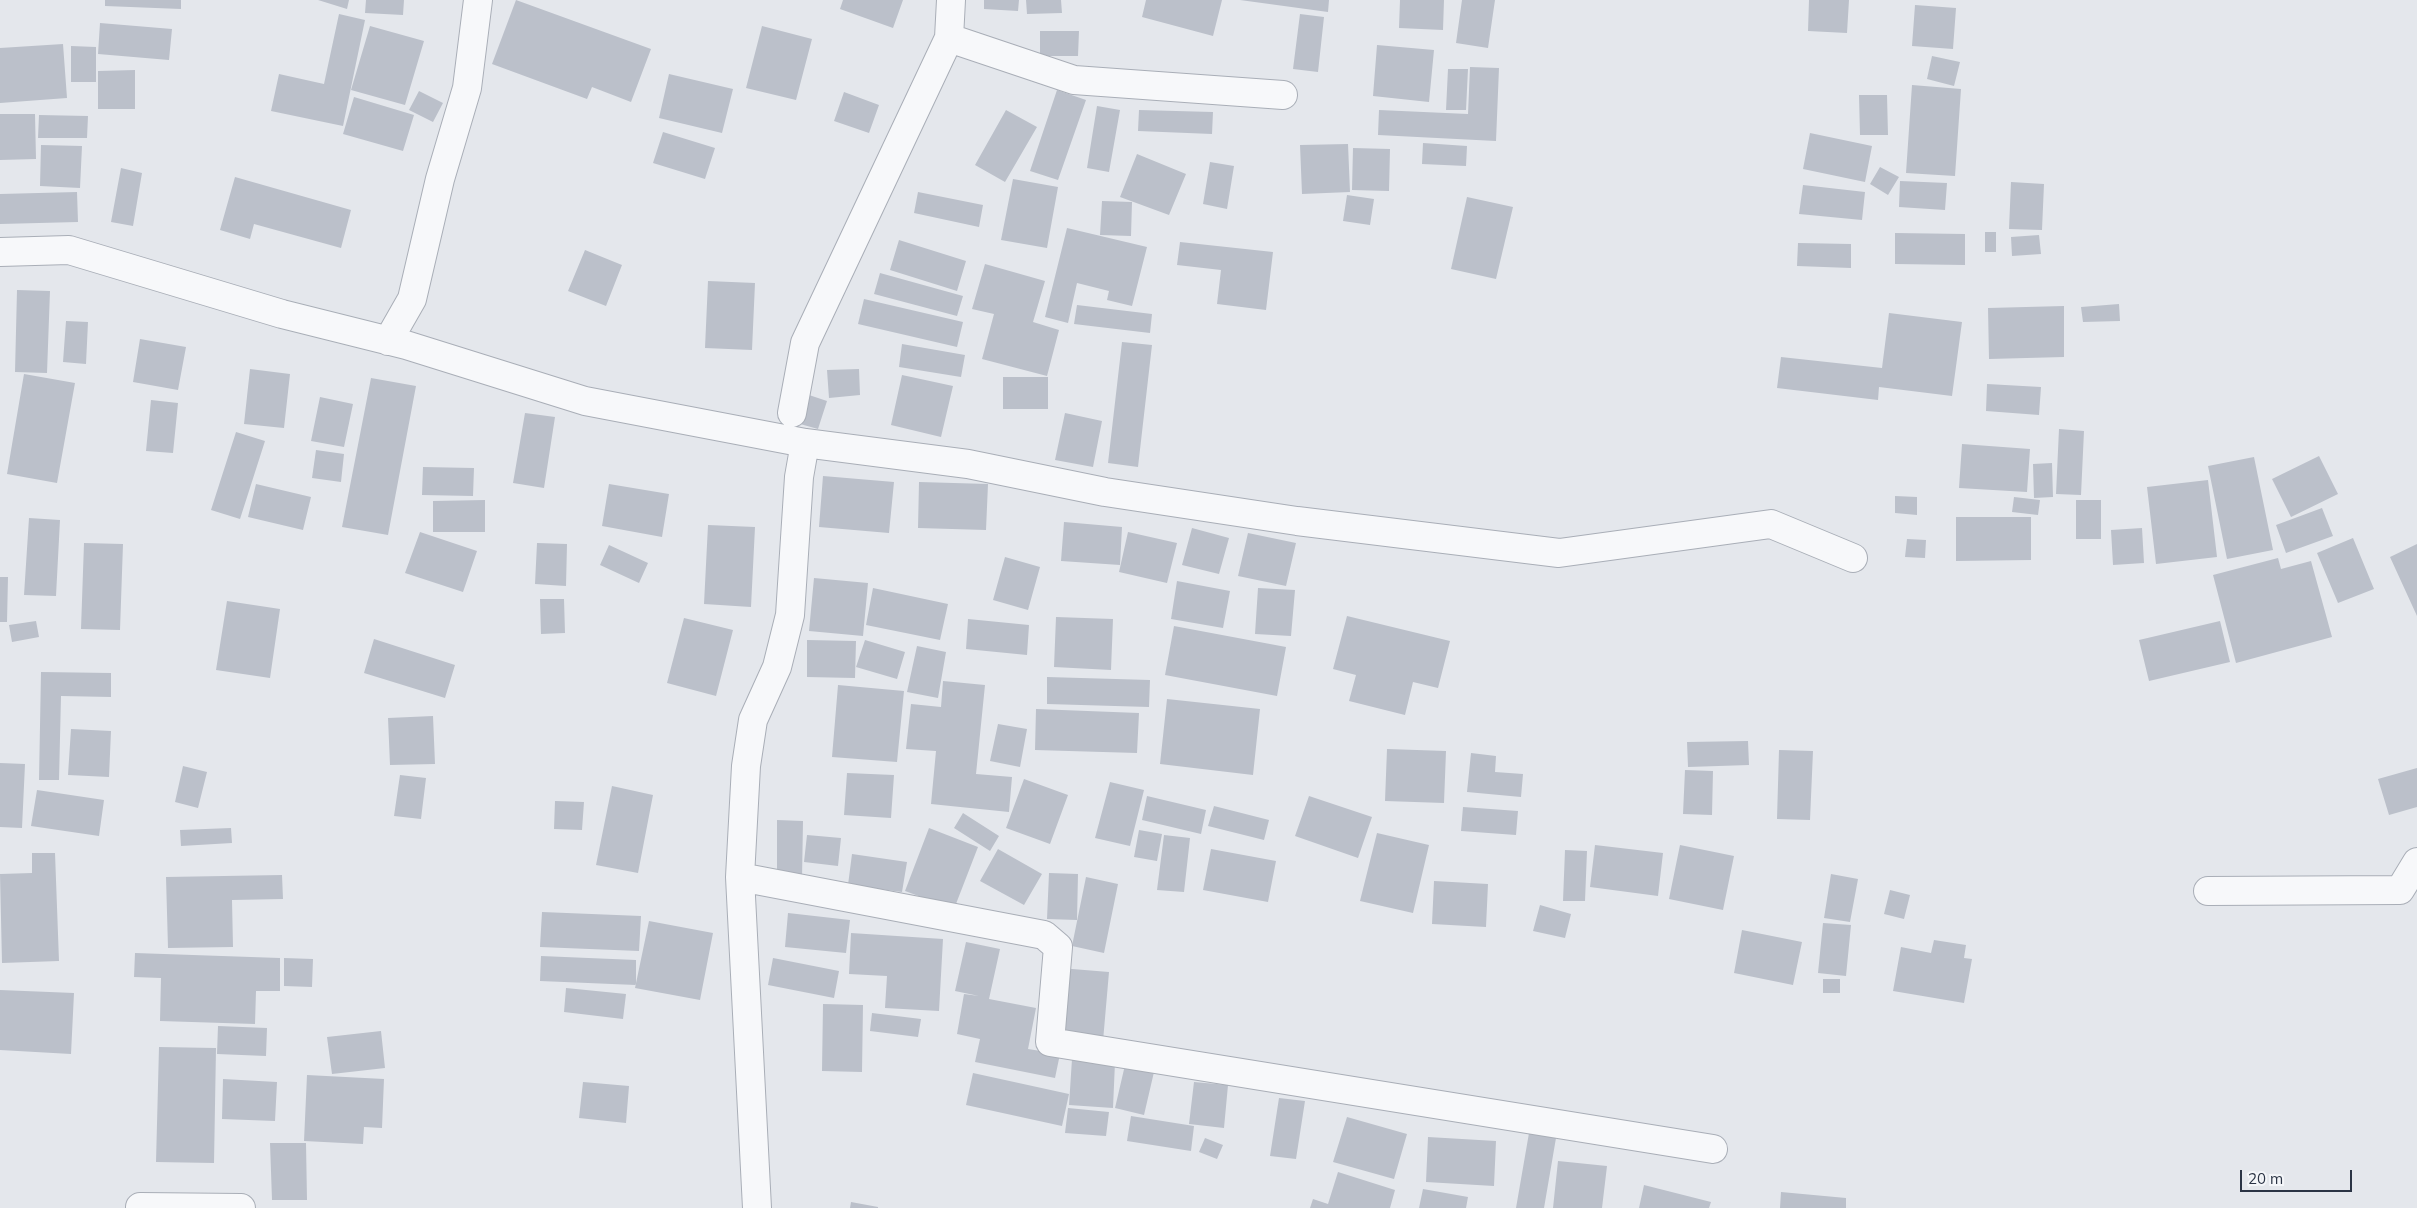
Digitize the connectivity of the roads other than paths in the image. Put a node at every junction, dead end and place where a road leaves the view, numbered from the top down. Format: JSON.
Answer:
{"nodes":[{"id":1,"x":478,"y":0,"type":"edge"},
{"id":2,"x":951,"y":0,"type":"edge"},
{"id":3,"x":949,"y":38,"type":"junction"},
{"id":4,"x":1283,"y":95,"type":"dead end"},
{"id":5,"x":0,"y":252,"type":"edge"},
{"id":6,"x":388,"y":340,"type":"junction"},
{"id":7,"x":792,"y":413,"type":"dead end"},
{"id":8,"x":805,"y":442,"type":"junction"},
{"id":9,"x":1853,"y":558,"type":"dead end"},
{"id":10,"x":2417,"y":862,"type":"edge"},
{"id":11,"x":740,"y":877,"type":"junction"},
{"id":12,"x":2208,"y":890,"type":"dead end"},
{"id":13,"x":1713,"y":1149,"type":"dead end"},
{"id":14,"x":140,"y":1207,"type":"dead end"},
{"id":15,"x":241,"y":1208,"type":"edge"},
{"id":16,"x":756,"y":1208,"type":"edge"}],
"edges":[{"from":1,"to":6,"type":"street"},
{"from":2,"to":3,"type":"street"},
{"from":3,"to":4,"type":"street"},
{"from":3,"to":7,"type":"street"},
{"from":5,"to":6,"type":"street"},
{"from":6,"to":8,"type":"street"},
{"from":8,"to":9,"type":"street"},
{"from":8,"to":11,"type":"street"},
{"from":10,"to":12,"type":"street"},
{"from":11,"to":13,"type":"street"},
{"from":11,"to":16,"type":"street"},
{"from":14,"to":15,"type":"street"}]}
